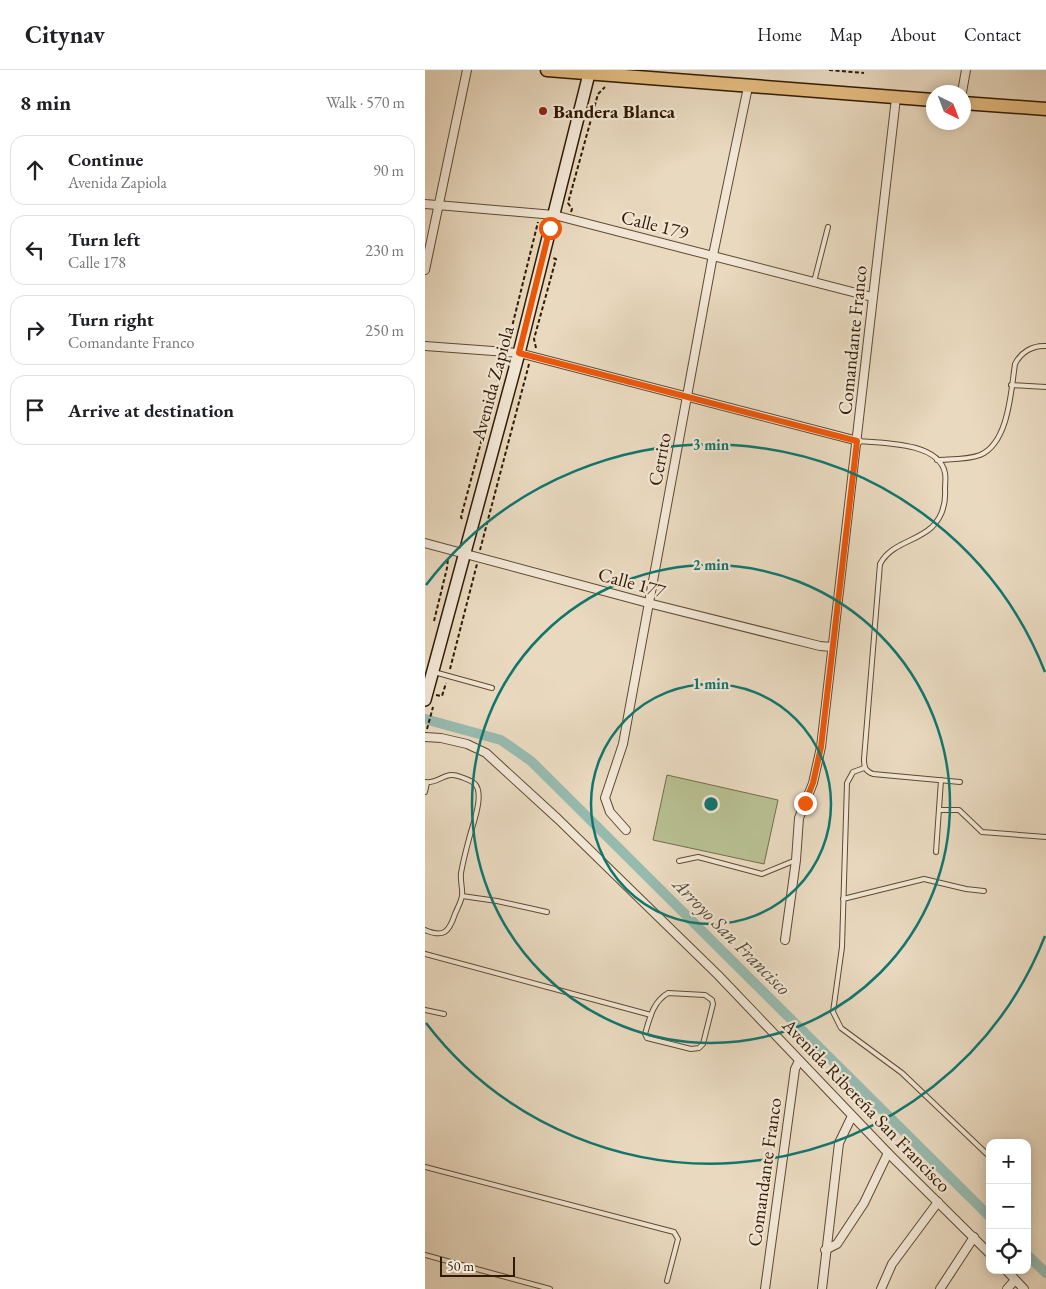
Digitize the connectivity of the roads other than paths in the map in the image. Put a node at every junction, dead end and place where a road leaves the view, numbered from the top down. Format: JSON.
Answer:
{"nodes":[{"id":1,"x":467,"y":70,"type":"edge"},
{"id":2,"x":547,"y":70,"type":"edge"},
{"id":3,"x":966,"y":70,"type":"edge"},
{"id":4,"x":591,"y":71,"type":"edge"},
{"id":5,"x":963,"y":85,"type":"edge"},
{"id":6,"x":749,"y":87,"type":"junction"},
{"id":7,"x":896,"y":98,"type":"junction"},
{"id":8,"x":926,"y":100,"type":"edge"},
{"id":9,"x":971,"y":104,"type":"edge"},
{"id":10,"x":1046,"y":109,"type":"edge"},
{"id":11,"x":425,"y":204,"type":"edge"},
{"id":12,"x":439,"y":205,"type":"junction"},
{"id":13,"x":554,"y":215,"type":"junction"},
{"id":14,"x":828,"y":227,"type":"dead end"},
{"id":15,"x":713,"y":255,"type":"junction"},
{"id":16,"x":425,"y":270,"type":"edge"},
{"id":17,"x":814,"y":282,"type":"junction"},
{"id":18,"x":872,"y":297,"type":"junction"},
{"id":19,"x":425,"y":346,"type":"edge"},
{"id":20,"x":1046,"y":346,"type":"edge"},
{"id":21,"x":519,"y":353,"type":"junction"},
{"id":22,"x":1011,"y":385,"type":"junction"},
{"id":23,"x":1046,"y":387,"type":"edge"},
{"id":24,"x":688,"y":396,"type":"junction"},
{"id":25,"x":857,"y":441,"type":"junction"},
{"id":26,"x":937,"y":460,"type":"junction"},
{"id":27,"x":425,"y":543,"type":"edge"},
{"id":28,"x":465,"y":552,"type":"junction"},
{"id":29,"x":648,"y":603,"type":"junction"},
{"id":30,"x":832,"y":646,"type":"junction"},
{"id":31,"x":433,"y":671,"type":"junction"},
{"id":32,"x":492,"y":688,"type":"dead end"},
{"id":33,"x":429,"y":701,"type":"edge"},
{"id":34,"x":426,"y":733,"type":"edge"},
{"id":35,"x":864,"y":768,"type":"junction"},
{"id":36,"x":941,"y":780,"type":"junction"},
{"id":37,"x":426,"y":782,"type":"edge"},
{"id":38,"x":960,"y":782,"type":"dead end"},
{"id":39,"x":425,"y":792,"type":"edge"},
{"id":40,"x":939,"y":810,"type":"junction"},
{"id":41,"x":626,"y":830,"type":"dead end"},
{"id":42,"x":1046,"y":837,"type":"edge"},
{"id":43,"x":936,"y":852,"type":"dead end"},
{"id":44,"x":796,"y":860,"type":"junction"},
{"id":45,"x":679,"y":861,"type":"dead end"},
{"id":46,"x":984,"y":891,"type":"dead end"},
{"id":47,"x":462,"y":896,"type":"junction"},
{"id":48,"x":843,"y":899,"type":"junction"},
{"id":49,"x":547,"y":912,"type":"dead end"},
{"id":50,"x":425,"y":930,"type":"edge"},
{"id":51,"x":785,"y":940,"type":"dead end"},
{"id":52,"x":425,"y":954,"type":"edge"},
{"id":53,"x":425,"y":1010,"type":"edge"},
{"id":54,"x":443,"y":1014,"type":"dead end"},
{"id":55,"x":651,"y":1015,"type":"junction"},
{"id":56,"x":799,"y":1061,"type":"junction"},
{"id":57,"x":852,"y":1116,"type":"junction"},
{"id":58,"x":888,"y":1153,"type":"junction"},
{"id":59,"x":986,"y":1153,"type":"edge"},
{"id":60,"x":425,"y":1167,"type":"edge"},
{"id":61,"x":938,"y":1202,"type":"junction"},
{"id":62,"x":974,"y":1237,"type":"junction"},
{"id":63,"x":825,"y":1250,"type":"junction"},
{"id":64,"x":986,"y":1250,"type":"edge"},
{"id":65,"x":425,"y":1255,"type":"edge"},
{"id":66,"x":1010,"y":1274,"type":"edge"},
{"id":67,"x":1015,"y":1280,"type":"junction"},
{"id":68,"x":667,"y":1281,"type":"dead end"},
{"id":69,"x":550,"y":1289,"type":"edge"},
{"id":70,"x":765,"y":1289,"type":"edge"},
{"id":71,"x":821,"y":1289,"type":"edge"},
{"id":72,"x":881,"y":1289,"type":"edge"},
{"id":73,"x":940,"y":1289,"type":"edge"},
{"id":74,"x":1007,"y":1289,"type":"edge"},
{"id":75,"x":1024,"y":1289,"type":"edge"}],
"edges":[{"from":1,"to":12,"type":"street"},
{"from":2,"to":4,"type":"main road"},
{"from":3,"to":5,"type":"street"},
{"from":4,"to":6,"type":"main road"},
{"from":4,"to":13,"type":"main road","name":"Avenida Zapiola"},
{"from":6,"to":7,"type":"main road"},
{"from":6,"to":15,"type":"street","name":"Cerrito"},
{"from":7,"to":8,"type":"main road"},
{"from":7,"to":18,"type":"street","name":"Comandante Franco"},
{"from":9,"to":10,"type":"main road"},
{"from":11,"to":12,"type":"street","name":"Calle 179"},
{"from":12,"to":13,"type":"street","name":"Calle 179"},
{"from":12,"to":16,"type":"street"},
{"from":13,"to":15,"type":"street","name":"Calle 179"},
{"from":13,"to":21,"type":"main road","name":"Avenida Zapiola"},
{"from":14,"to":17,"type":"lane"},
{"from":15,"to":17,"type":"street","name":"Calle 179"},
{"from":15,"to":24,"type":"street","name":"Cerrito"},
{"from":17,"to":18,"type":"street","name":"Calle 179"},
{"from":18,"to":25,"type":"street","name":"Comandante Franco"},
{"from":19,"to":21,"type":"street"},
{"from":20,"to":22,"type":"lane"},
{"from":21,"to":24,"type":"street"},
{"from":21,"to":28,"type":"main road","name":"Avenida Zapiola"},
{"from":22,"to":23,"type":"lane"},
{"from":22,"to":26,"type":"lane"},
{"from":24,"to":25,"type":"street"},
{"from":24,"to":29,"type":"street","name":"Cerrito"},
{"from":25,"to":26,"type":"lane"},
{"from":25,"to":30,"type":"street","name":"Comandante Franco"},
{"from":26,"to":35,"type":"lane"},
{"from":27,"to":28,"type":"street","name":"Calle 177"},
{"from":28,"to":29,"type":"street","name":"Calle 177"},
{"from":28,"to":31,"type":"main road","name":"Avenida Zapiola"},
{"from":29,"to":30,"type":"street","name":"Calle 177"},
{"from":29,"to":41,"type":"street","name":"Cerrito"},
{"from":30,"to":44,"type":"street","name":"Comandante Franco"},
{"from":31,"to":32,"type":"lane"},
{"from":31,"to":33,"type":"main road","name":"Avenida Zapiola"},
{"from":34,"to":56,"type":"street","name":"Avenida Ribereña San Francisco"},
{"from":35,"to":36,"type":"lane"},
{"from":35,"to":48,"type":"lane"},
{"from":36,"to":38,"type":"lane"},
{"from":36,"to":40,"type":"lane"},
{"from":37,"to":39,"type":"lane"},
{"from":37,"to":47,"type":"lane"},
{"from":40,"to":42,"type":"lane"},
{"from":40,"to":43,"type":"lane"},
{"from":44,"to":45,"type":"lane"},
{"from":44,"to":51,"type":"street","name":"Comandante Franco"},
{"from":46,"to":48,"type":"lane"},
{"from":47,"to":49,"type":"lane"},
{"from":47,"to":50,"type":"lane"},
{"from":48,"to":59,"type":"lane"},
{"from":52,"to":55,"type":"lane"},
{"from":53,"to":54,"type":"lane"},
{"from":55,"to":55,"type":"lane"},
{"from":56,"to":57,"type":"street","name":"Avenida Ribereña San Francisco"},
{"from":56,"to":70,"type":"street","name":"Comandante Franco"},
{"from":57,"to":58,"type":"street","name":"Avenida Ribereña San Francisco"},
{"from":57,"to":63,"type":"street"},
{"from":58,"to":61,"type":"street","name":"Avenida Ribereña San Francisco"},
{"from":58,"to":63,"type":"street"},
{"from":60,"to":68,"type":"lane"},
{"from":61,"to":62,"type":"street","name":"Avenida Ribereña San Francisco"},
{"from":61,"to":72,"type":"street"},
{"from":62,"to":64,"type":"street","name":"Avenida Ribereña San Francisco"},
{"from":62,"to":73,"type":"street"},
{"from":63,"to":71,"type":"street"},
{"from":65,"to":69,"type":"lane"},
{"from":66,"to":67,"type":"street"},
{"from":67,"to":74,"type":"street"},
{"from":67,"to":75,"type":"street"}]}
